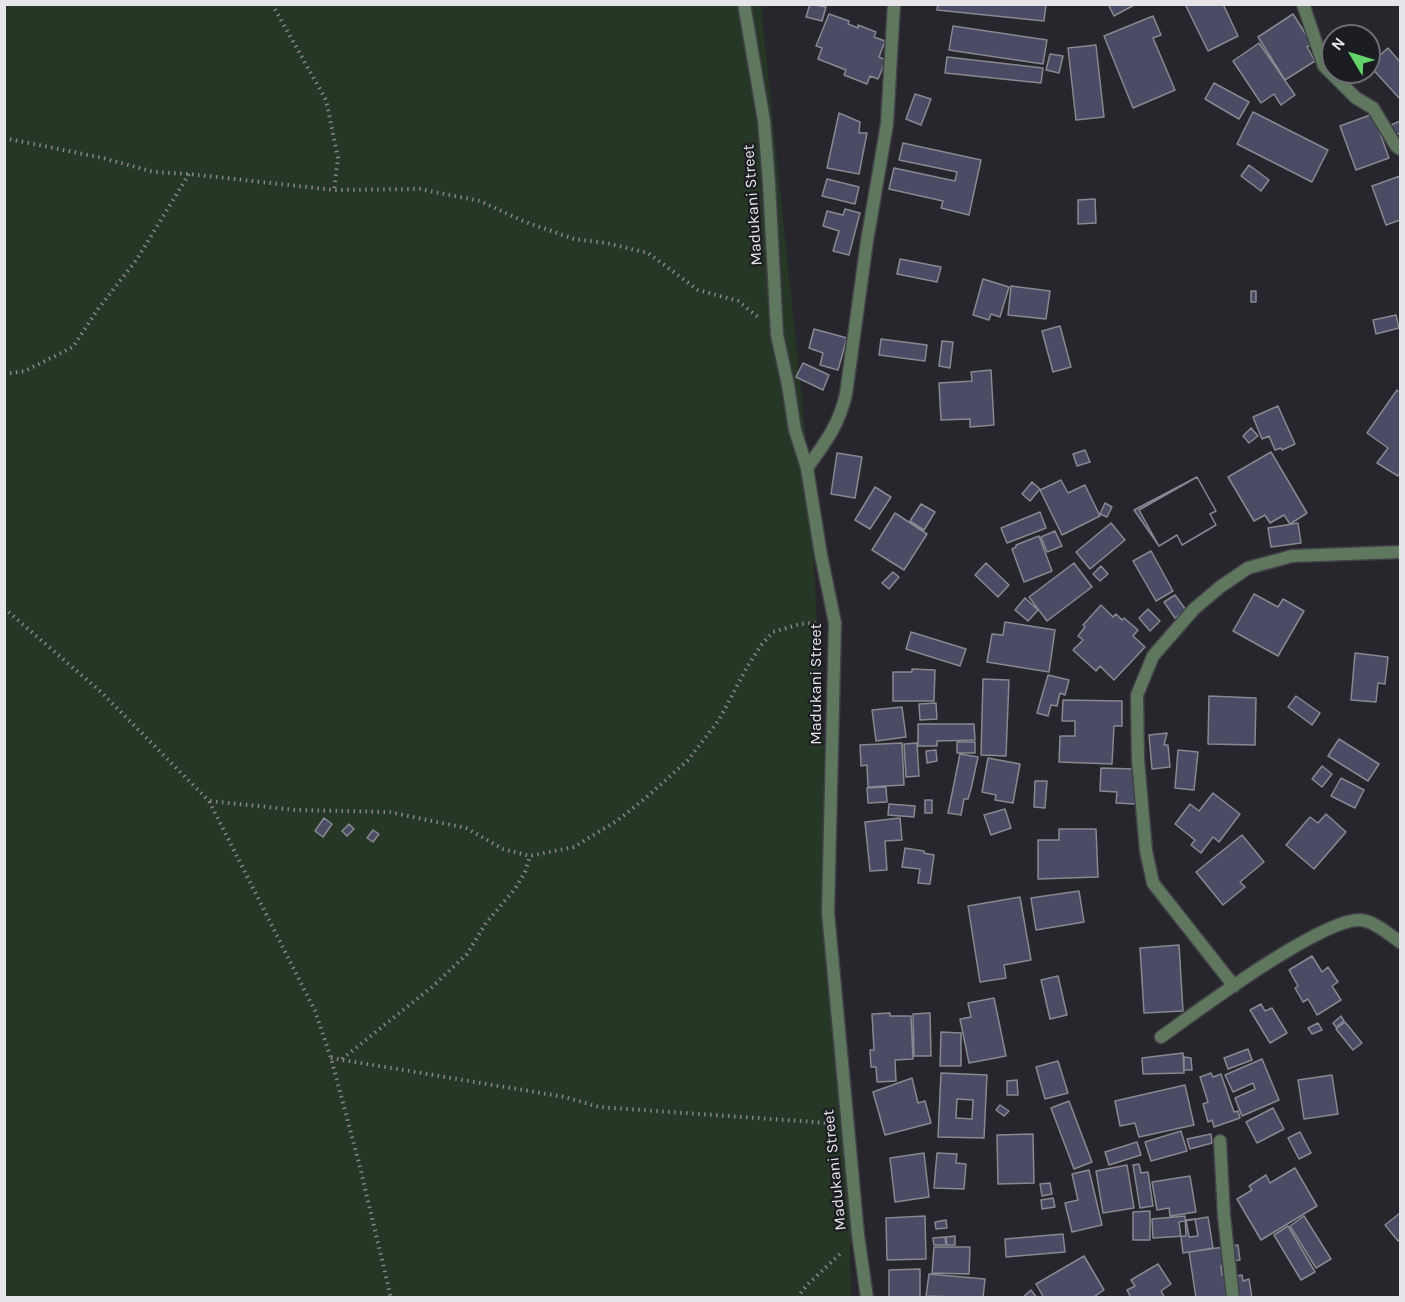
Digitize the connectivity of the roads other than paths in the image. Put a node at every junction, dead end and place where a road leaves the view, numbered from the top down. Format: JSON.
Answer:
{"nodes":[{"id":1,"x":744,"y":4,"type":"edge"},
{"id":2,"x":894,"y":4,"type":"edge"},
{"id":3,"x":1303,"y":4,"type":"edge"},
{"id":4,"x":1401,"y":149,"type":"edge"},
{"id":5,"x":807,"y":468,"type":"junction"},
{"id":6,"x":1401,"y":552,"type":"edge"},
{"id":7,"x":1401,"y":942,"type":"edge"},
{"id":8,"x":1234,"y":986,"type":"junction"},
{"id":9,"x":1161,"y":1037,"type":"dead end"},
{"id":10,"x":1220,"y":1141,"type":"dead end"},
{"id":11,"x":867,"y":1298,"type":"edge"},
{"id":12,"x":1233,"y":1298,"type":"edge"}],
"edges":[{"from":1,"to":5,"type":"street","name":"Madukani Street"},
{"from":2,"to":5,"type":"street"},
{"from":3,"to":4,"type":"street"},
{"from":5,"to":11,"type":"street","name":"Madukani Street"},
{"from":6,"to":8,"type":"street"},
{"from":7,"to":8,"type":"street"},
{"from":8,"to":9,"type":"street"},
{"from":10,"to":12,"type":"street"}]}
